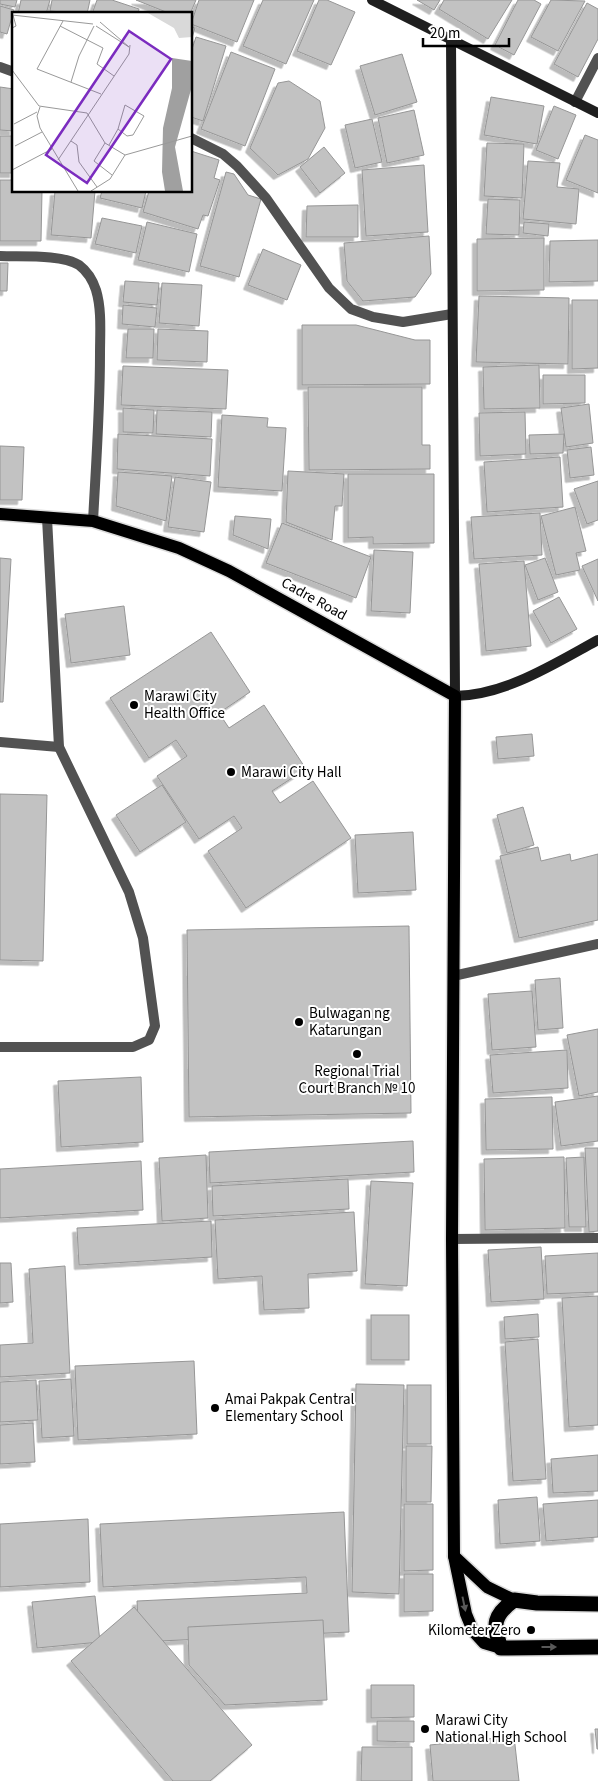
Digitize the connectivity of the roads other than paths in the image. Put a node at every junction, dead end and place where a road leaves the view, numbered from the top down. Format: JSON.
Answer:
{"nodes":[{"id":1,"x":372,"y":0,"type":"edge"},
{"id":2,"x":451,"y":39,"type":"junction"},
{"id":3,"x":598,"y":58,"type":"edge"},
{"id":4,"x":0,"y":67,"type":"edge"},
{"id":5,"x":12,"y":71,"type":"edge"},
{"id":6,"x":575,"y":102,"type":"junction"},
{"id":7,"x":598,"y":113,"type":"edge"},
{"id":8,"x":192,"y":138,"type":"edge"},
{"id":9,"x":0,"y":256,"type":"edge"},
{"id":10,"x":452,"y":314,"type":"junction"},
{"id":11,"x":0,"y":514,"type":"edge"},
{"id":12,"x":48,"y":518,"type":"junction"},
{"id":13,"x":92,"y":521,"type":"junction"},
{"id":14,"x":598,"y":640,"type":"edge"},
{"id":15,"x":454,"y":696,"type":"junction"},
{"id":16,"x":0,"y":742,"type":"edge"},
{"id":17,"x":58,"y":747,"type":"junction"},
{"id":18,"x":598,"y":944,"type":"edge"},
{"id":19,"x":453,"y":976,"type":"junction"},
{"id":20,"x":0,"y":1047,"type":"edge"},
{"id":21,"x":598,"y":1238,"type":"edge"},
{"id":22,"x":452,"y":1239,"type":"junction"},
{"id":23,"x":454,"y":1556,"type":"junction"},
{"id":24,"x":514,"y":1600,"type":"junction"},
{"id":25,"x":598,"y":1604,"type":"edge"},
{"id":26,"x":598,"y":1647,"type":"edge"},
{"id":27,"x":501,"y":1648,"type":"junction"}],
"edges":[{"from":1,"to":2,"type":"main road"},
{"from":2,"to":6,"type":"main road"},
{"from":2,"to":10,"type":"main road"},
{"from":3,"to":6,"type":"street"},
{"from":4,"to":5,"type":"street"},
{"from":6,"to":7,"type":"main road"},
{"from":8,"to":10,"type":"street"},
{"from":9,"to":13,"type":"street"},
{"from":10,"to":15,"type":"main road"},
{"from":11,"to":12,"type":"main road","name":"Cadre Road"},
{"from":12,"to":13,"type":"main road","name":"Cadre Road"},
{"from":12,"to":17,"type":"street"},
{"from":13,"to":15,"type":"main road","name":"Cadre Road"},
{"from":14,"to":15,"type":"main road"},
{"from":15,"to":19,"type":"main road"},
{"from":16,"to":17,"type":"street"},
{"from":17,"to":20,"type":"street"},
{"from":18,"to":19,"type":"street"},
{"from":19,"to":22,"type":"main road"},
{"from":21,"to":22,"type":"street"},
{"from":22,"to":23,"type":"main road"},
{"from":23,"to":24,"type":"main road"},
{"from":23,"to":27,"type":"main road","one_way":true},
{"from":24,"to":25,"type":"highway"},
{"from":24,"to":27,"type":"highway"},
{"from":27,"to":26,"type":"highway","one_way":true}]}
